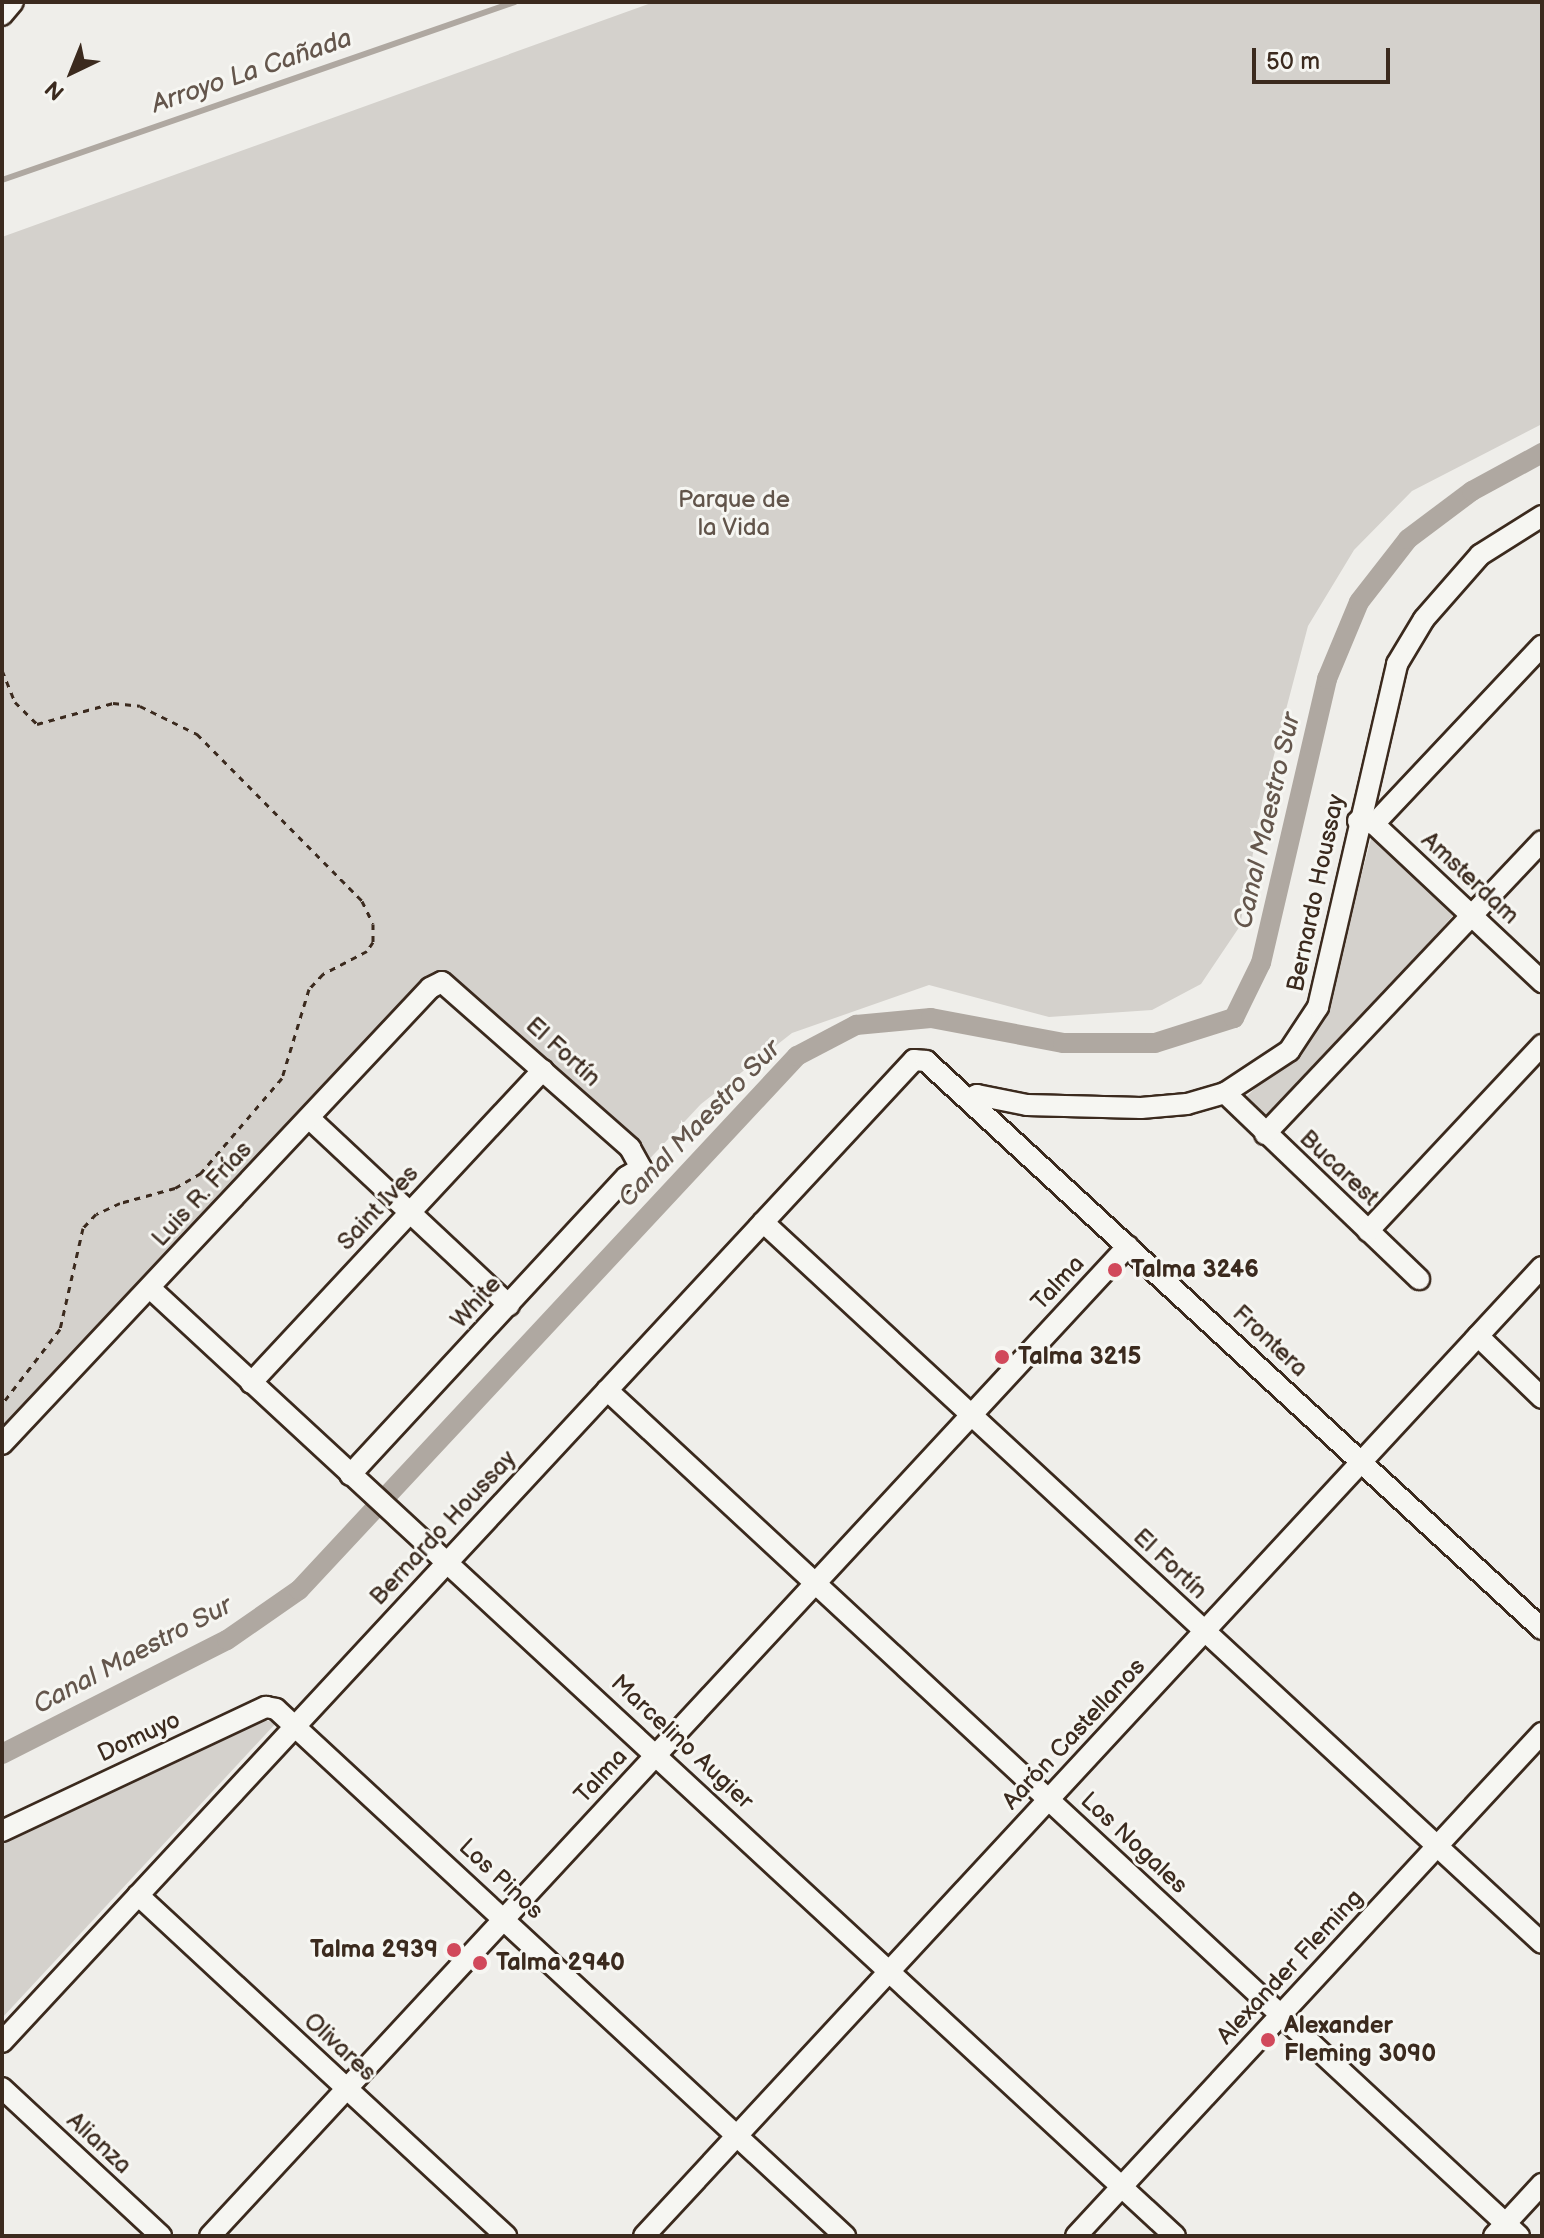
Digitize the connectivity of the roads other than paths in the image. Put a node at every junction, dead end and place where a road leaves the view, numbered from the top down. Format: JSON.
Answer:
{"nodes":[{"id":1,"x":13,"y":2,"type":"edge"},
{"id":2,"x":2,"y":15,"type":"edge"},
{"id":3,"x":1542,"y":516,"type":"edge"},
{"id":4,"x":1542,"y":646,"type":"edge"},
{"id":5,"x":1366,"y":823,"type":"junction"},
{"id":6,"x":1542,"y":841,"type":"edge"},
{"id":7,"x":1471,"y":915,"type":"junction"},
{"id":8,"x":442,"y":982,"type":"joint"},
{"id":9,"x":1542,"y":982,"type":"edge"},
{"id":10,"x":1542,"y":1045,"type":"edge"},
{"id":11,"x":926,"y":1061,"type":"joint"},
{"id":12,"x":543,"y":1070,"type":"junction"},
{"id":13,"x":1225,"y":1093,"type":"junction"},
{"id":14,"x":969,"y":1099,"type":"junction"},
{"id":15,"x":309,"y":1118,"type":"junction"},
{"id":16,"x":1265,"y":1134,"type":"junction"},
{"id":17,"x":641,"y":1168,"type":"joint"},
{"id":18,"x":410,"y":1213,"type":"junction"},
{"id":19,"x":763,"y":1222,"type":"junction"},
{"id":20,"x":1368,"y":1231,"type":"junction"},
{"id":21,"x":1128,"y":1246,"type":"junction"},
{"id":22,"x":1542,"y":1267,"type":"edge"},
{"id":23,"x":1419,"y":1279,"type":"dead end"},
{"id":24,"x":150,"y":1288,"type":"junction"},
{"id":25,"x":509,"y":1305,"type":"junction"},
{"id":26,"x":1478,"y":1336,"type":"junction"},
{"id":27,"x":251,"y":1383,"type":"junction"},
{"id":28,"x":607,"y":1390,"type":"junction"},
{"id":29,"x":1542,"y":1398,"type":"edge"},
{"id":30,"x":971,"y":1415,"type":"junction"},
{"id":31,"x":2,"y":1444,"type":"edge"},
{"id":32,"x":1362,"y":1462,"type":"junction"},
{"id":33,"x":350,"y":1475,"type":"junction"},
{"id":34,"x":448,"y":1561,"type":"junction"},
{"id":35,"x":813,"y":1583,"type":"junction"},
{"id":36,"x":1542,"y":1629,"type":"edge"},
{"id":37,"x":1204,"y":1631,"type":"junction"},
{"id":38,"x":297,"y":1724,"type":"junction"},
{"id":39,"x":1542,"y":1733,"type":"edge"},
{"id":40,"x":657,"y":1754,"type":"junction"},
{"id":41,"x":1049,"y":1800,"type":"junction"},
{"id":42,"x":2,"y":1831,"type":"edge"},
{"id":43,"x":1437,"y":1846,"type":"junction"},
{"id":44,"x":138,"y":1895,"type":"junction"},
{"id":45,"x":505,"y":1918,"type":"junction"},
{"id":46,"x":1542,"y":1943,"type":"edge"},
{"id":47,"x":890,"y":1971,"type":"junction"},
{"id":48,"x":1281,"y":2015,"type":"junction"},
{"id":49,"x":2,"y":2042,"type":"edge"},
{"id":50,"x":2,"y":2088,"type":"edge"},
{"id":51,"x":347,"y":2088,"type":"junction"},
{"id":52,"x":737,"y":2135,"type":"junction"},
{"id":53,"x":1542,"y":2184,"type":"edge"},
{"id":54,"x":1122,"y":2186,"type":"junction"},
{"id":55,"x":1507,"y":2232,"type":"edge"},
{"id":56,"x":161,"y":2236,"type":"edge"},
{"id":57,"x":210,"y":2236,"type":"edge"},
{"id":58,"x":506,"y":2236,"type":"edge"},
{"id":59,"x":644,"y":2236,"type":"edge"},
{"id":60,"x":845,"y":2236,"type":"edge"},
{"id":61,"x":1076,"y":2236,"type":"edge"},
{"id":62,"x":1175,"y":2236,"type":"edge"}],
"edges":[{"from":1,"to":2,"type":"street"},
{"from":3,"to":5,"type":"street","name":"Bernardo Houssay"},
{"from":4,"to":5,"type":"street"},
{"from":5,"to":7,"type":"street","name":"Amsterdam"},
{"from":5,"to":13,"type":"street","name":"Bernardo Houssay"},
{"from":6,"to":7,"type":"street"},
{"from":7,"to":9,"type":"street","name":"Amsterdam"},
{"from":7,"to":16,"type":"street"},
{"from":8,"to":12,"type":"street","name":"El Fortín"},
{"from":8,"to":15,"type":"street","name":"Luis R. Frías"},
{"from":10,"to":20,"type":"street"},
{"from":11,"to":14,"type":"street","name":"Frontera"},
{"from":11,"to":19,"type":"street","name":"Bernardo Houssay"},
{"from":12,"to":17,"type":"street","name":"El Fortín"},
{"from":12,"to":18,"type":"street","name":"Saint Ives"},
{"from":13,"to":14,"type":"street","name":"Bernardo Houssay"},
{"from":13,"to":16,"type":"street","name":"Bucarest"},
{"from":14,"to":21,"type":"street","name":"Frontera"},
{"from":15,"to":18,"type":"street"},
{"from":15,"to":24,"type":"street","name":"Luis R. Frías"},
{"from":16,"to":20,"type":"street","name":"Bucarest"},
{"from":17,"to":25,"type":"street","name":"White"},
{"from":18,"to":25,"type":"street"},
{"from":18,"to":27,"type":"street","name":"Saint Ives"},
{"from":19,"to":28,"type":"street","name":"Bernardo Houssay"},
{"from":19,"to":30,"type":"street","name":"El Fortín"},
{"from":20,"to":23,"type":"street","name":"Bucarest"},
{"from":21,"to":30,"type":"street","name":"Talma"},
{"from":21,"to":32,"type":"street","name":"Frontera"},
{"from":22,"to":26,"type":"street","name":"Aarón Castellanos"},
{"from":24,"to":27,"type":"street","name":"Marcelino Augier"},
{"from":24,"to":31,"type":"street","name":"Luis R. Frías"},
{"from":25,"to":33,"type":"street","name":"White"},
{"from":26,"to":29,"type":"street"},
{"from":26,"to":32,"type":"street","name":"Aarón Castellanos"},
{"from":27,"to":33,"type":"street","name":"Marcelino Augier"},
{"from":28,"to":34,"type":"street","name":"Bernardo Houssay"},
{"from":28,"to":35,"type":"street","name":"Los Nogales"},
{"from":30,"to":35,"type":"street","name":"Talma"},
{"from":30,"to":37,"type":"street","name":"El Fortín"},
{"from":32,"to":36,"type":"street","name":"Frontera"},
{"from":32,"to":37,"type":"street","name":"Aarón Castellanos"},
{"from":33,"to":34,"type":"street","name":"Marcelino Augier"},
{"from":34,"to":38,"type":"street","name":"Bernardo Houssay"},
{"from":34,"to":40,"type":"street","name":"Marcelino Augier"},
{"from":35,"to":40,"type":"street","name":"Talma"},
{"from":35,"to":41,"type":"street","name":"Los Nogales"},
{"from":37,"to":41,"type":"street","name":"Aarón Castellanos"},
{"from":37,"to":43,"type":"street","name":"El Fortín"},
{"from":38,"to":42,"type":"street","name":"Domuyo"},
{"from":38,"to":44,"type":"street","name":"Bernardo Houssay"},
{"from":38,"to":45,"type":"street","name":"Los Pinos"},
{"from":39,"to":43,"type":"street","name":"Alexander Fleming"},
{"from":40,"to":45,"type":"street","name":"Talma"},
{"from":40,"to":47,"type":"street","name":"Marcelino Augier"},
{"from":41,"to":47,"type":"street","name":"Aarón Castellanos"},
{"from":41,"to":48,"type":"street","name":"Los Nogales"},
{"from":43,"to":46,"type":"street","name":"El Fortín"},
{"from":43,"to":48,"type":"street","name":"Alexander Fleming"},
{"from":44,"to":49,"type":"street","name":"Bernardo Houssay"},
{"from":44,"to":51,"type":"street","name":"Olivares"},
{"from":45,"to":51,"type":"street","name":"Talma"},
{"from":45,"to":52,"type":"street","name":"Los Pinos"},
{"from":47,"to":52,"type":"street","name":"Aarón Castellanos"},
{"from":47,"to":54,"type":"street","name":"Marcelino Augier"},
{"from":48,"to":54,"type":"street","name":"Alexander Fleming"},
{"from":48,"to":55,"type":"street","name":"Los Nogales"},
{"from":50,"to":56,"type":"street","name":"Alianza"},
{"from":51,"to":57,"type":"street","name":"Talma"},
{"from":51,"to":58,"type":"street","name":"Olivares"},
{"from":52,"to":59,"type":"street","name":"Aarón Castellanos"},
{"from":52,"to":60,"type":"street","name":"Los Pinos"},
{"from":53,"to":55,"type":"street"},
{"from":54,"to":61,"type":"street","name":"Alexander Fleming"},
{"from":54,"to":62,"type":"street","name":"Marcelino Augier"}]}
